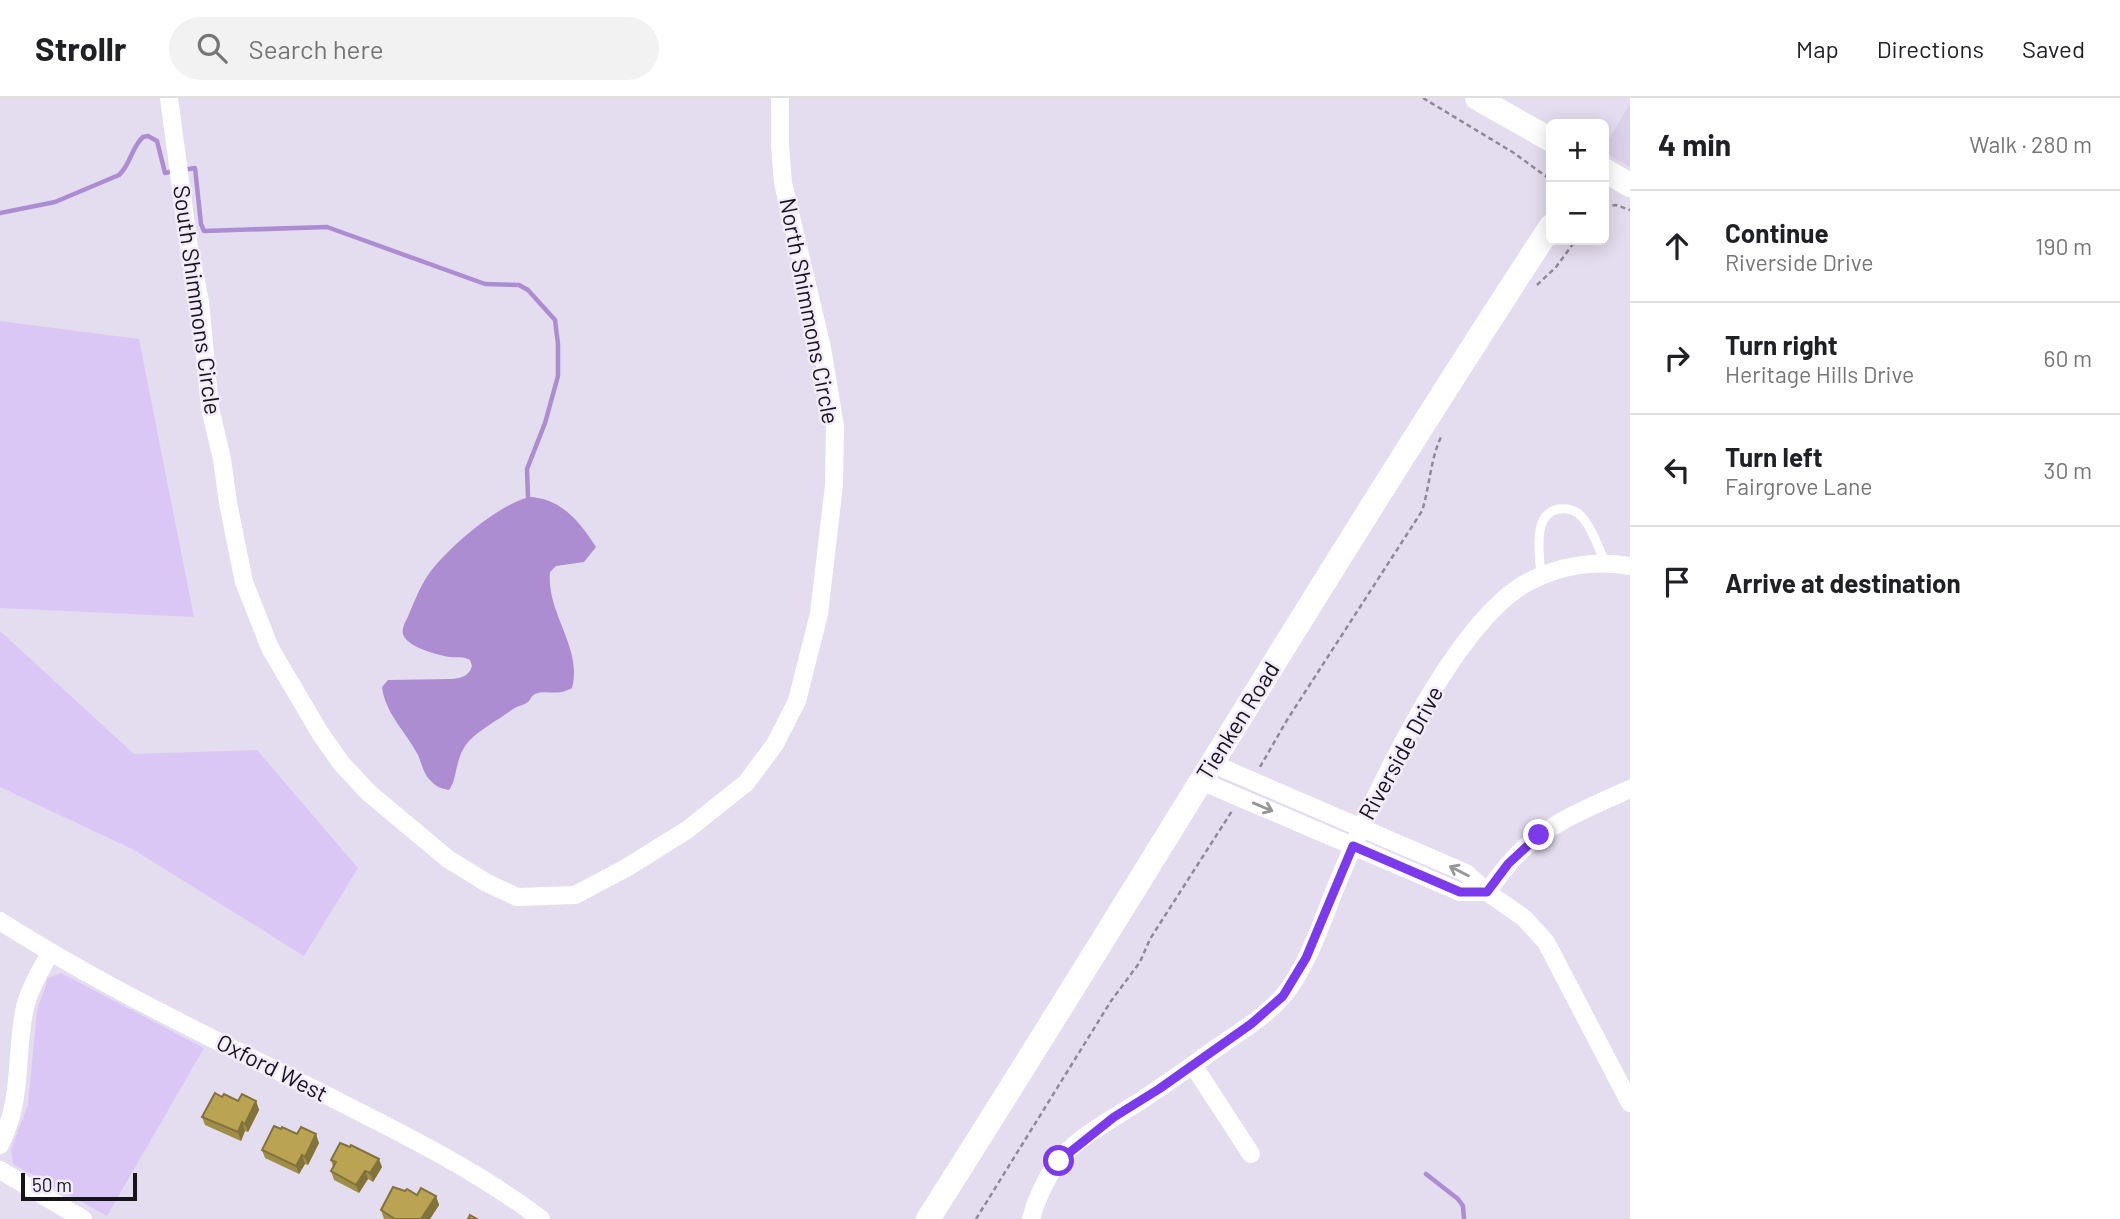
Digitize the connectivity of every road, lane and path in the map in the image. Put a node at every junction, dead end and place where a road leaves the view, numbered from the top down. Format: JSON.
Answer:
{"nodes":[{"id":1,"x":169,"y":98,"type":"edge"},
{"id":2,"x":780,"y":98,"type":"edge"},
{"id":3,"x":1423,"y":98,"type":"edge"},
{"id":4,"x":1477,"y":98,"type":"edge"},
{"id":5,"x":1546,"y":137,"type":"edge"},
{"id":6,"x":1609,"y":173,"type":"edge"},
{"id":7,"x":1546,"y":176,"type":"edge"},
{"id":8,"x":1630,"y":186,"type":"edge"},
{"id":9,"x":1609,"y":206,"type":"edge"},
{"id":10,"x":1630,"y":210,"type":"edge"},
{"id":11,"x":1546,"y":234,"type":"edge"},
{"id":12,"x":228,"y":503,"type":"joint"},
{"id":13,"x":1605,"y":562,"type":"junction"},
{"id":14,"x":1630,"y":566,"type":"edge"},
{"id":15,"x":1541,"y":577,"type":"junction"},
{"id":16,"x":1206,"y":772,"type":"junction"},
{"id":17,"x":1630,"y":789,"type":"edge"},
{"id":18,"x":1360,"y":828,"type":"junction"},
{"id":19,"x":1353,"y":846,"type":"junction"},
{"id":20,"x":1487,"y":892,"type":"junction"},
{"id":21,"x":0,"y":921,"type":"edge"},
{"id":22,"x":50,"y":953,"type":"junction"},
{"id":23,"x":1193,"y":1065,"type":"junction"},
{"id":24,"x":1630,"y":1103,"type":"edge"},
{"id":25,"x":0,"y":1145,"type":"edge"},
{"id":26,"x":1251,"y":1154,"type":"dead end"},
{"id":27,"x":0,"y":1170,"type":"edge"},
{"id":28,"x":83,"y":1219,"type":"edge"},
{"id":29,"x":541,"y":1219,"type":"edge"},
{"id":30,"x":928,"y":1219,"type":"edge"},
{"id":31,"x":1031,"y":1219,"type":"edge"}],
"edges":[{"from":1,"to":12,"type":"street","name":"South Shimmons Circle"},
{"from":2,"to":12,"type":"street","name":"North Shimmons Circle"},
{"from":3,"to":7,"type":"path"},
{"from":4,"to":5,"type":"street"},
{"from":6,"to":8,"type":"street"},
{"from":9,"to":10,"type":"path"},
{"from":11,"to":16,"type":"street","name":"Tienken Road"},
{"from":13,"to":14,"type":"street","name":"Riverside Drive"},
{"from":13,"to":15,"type":"street","name":"Riverside Drive"},
{"from":13,"to":15,"type":"lane"},
{"from":15,"to":18,"type":"street","name":"Riverside Drive"},
{"from":16,"to":18,"type":"street"},
{"from":16,"to":19,"type":"street","one_way":true},
{"from":16,"to":30,"type":"street","name":"Tienken Road"},
{"from":17,"to":20,"type":"street"},
{"from":18,"to":19,"type":"street","name":"Riverside Drive"},
{"from":20,"to":18,"type":"street","one_way":true},
{"from":19,"to":20,"type":"street"},
{"from":19,"to":23,"type":"street","name":"Riverside Drive"},
{"from":20,"to":24,"type":"street"},
{"from":21,"to":22,"type":"street","name":"Oxford West"},
{"from":22,"to":25,"type":"street"},
{"from":22,"to":29,"type":"street","name":"Oxford West"},
{"from":23,"to":26,"type":"street"},
{"from":23,"to":31,"type":"street","name":"Riverside Drive"},
{"from":27,"to":28,"type":"street"}]}
